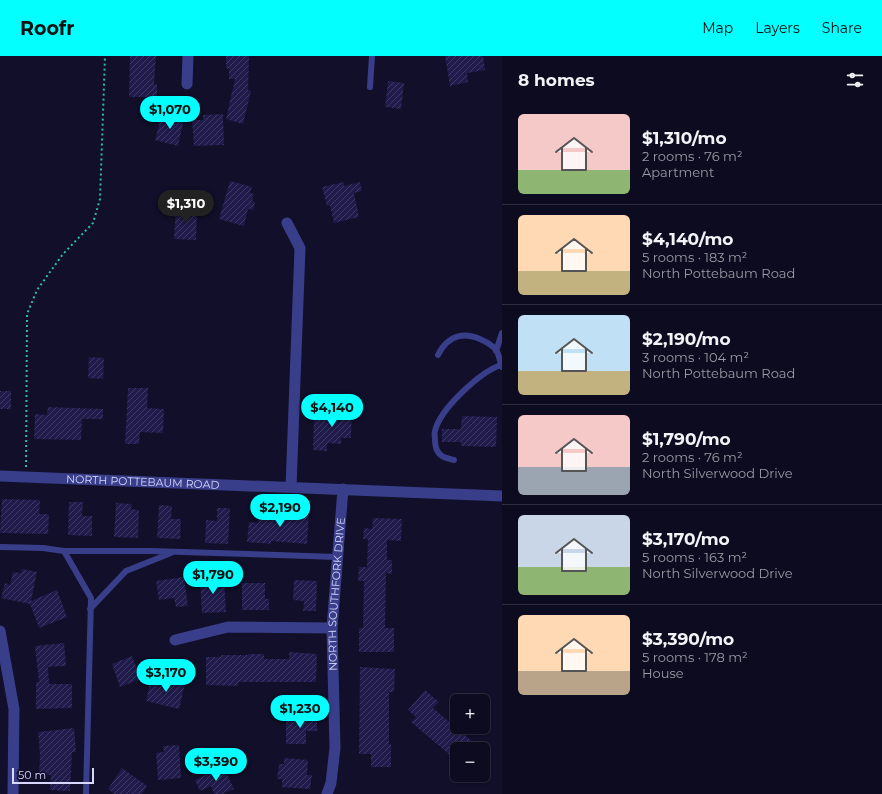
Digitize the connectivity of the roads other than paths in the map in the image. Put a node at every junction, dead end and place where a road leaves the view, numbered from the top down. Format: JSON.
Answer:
{"nodes":[{"id":1,"x":188,"y":56,"type":"edge"},
{"id":2,"x":372,"y":56,"type":"edge"},
{"id":3,"x":187,"y":84,"type":"dead end"},
{"id":4,"x":370,"y":87,"type":"dead end"},
{"id":5,"x":287,"y":223,"type":"dead end"},
{"id":6,"x":502,"y":333,"type":"edge"},
{"id":7,"x":496,"y":351,"type":"junction"},
{"id":8,"x":438,"y":354,"type":"dead end"},
{"id":9,"x":501,"y":366,"type":"edge"},
{"id":10,"x":454,"y":460,"type":"dead end"},
{"id":11,"x":0,"y":476,"type":"edge"},
{"id":12,"x":291,"y":487,"type":"junction"},
{"id":13,"x":343,"y":489,"type":"junction"},
{"id":14,"x":502,"y":496,"type":"edge"},
{"id":15,"x":0,"y":547,"type":"edge"},
{"id":16,"x":64,"y":551,"type":"junction"},
{"id":17,"x":174,"y":552,"type":"junction"},
{"id":18,"x":338,"y":557,"type":"junction"},
{"id":19,"x":90,"y":609,"type":"junction"},
{"id":20,"x":332,"y":628,"type":"junction"},
{"id":21,"x":0,"y":631,"type":"edge"},
{"id":22,"x":175,"y":640,"type":"dead end"},
{"id":23,"x":13,"y":794,"type":"edge"},
{"id":24,"x":86,"y":794,"type":"edge"},
{"id":25,"x":327,"y":794,"type":"edge"}],
"edges":[{"from":1,"to":3,"type":"street"},
{"from":2,"to":4,"type":"lane"},
{"from":5,"to":12,"type":"street"},
{"from":6,"to":7,"type":"lane"},
{"from":7,"to":8,"type":"lane"},
{"from":7,"to":9,"type":"lane"},
{"from":9,"to":10,"type":"lane"},
{"from":11,"to":12,"type":"street","name":"NORTH POTTEBAUM ROAD"},
{"from":12,"to":13,"type":"street","name":"NORTH POTTEBAUM ROAD"},
{"from":13,"to":14,"type":"street","name":"NORTH POTTEBAUM ROAD"},
{"from":13,"to":18,"type":"street","name":"NORTH SOUTHFORK DRIVE"},
{"from":15,"to":16,"type":"lane"},
{"from":16,"to":17,"type":"lane"},
{"from":16,"to":19,"type":"lane"},
{"from":17,"to":18,"type":"lane"},
{"from":17,"to":19,"type":"lane"},
{"from":18,"to":20,"type":"street","name":"NORTH SOUTHFORK DRIVE"},
{"from":19,"to":24,"type":"lane"},
{"from":20,"to":22,"type":"street"},
{"from":20,"to":25,"type":"street","name":"NORTH SOUTHFORK DRIVE"},
{"from":21,"to":23,"type":"street"}]}
